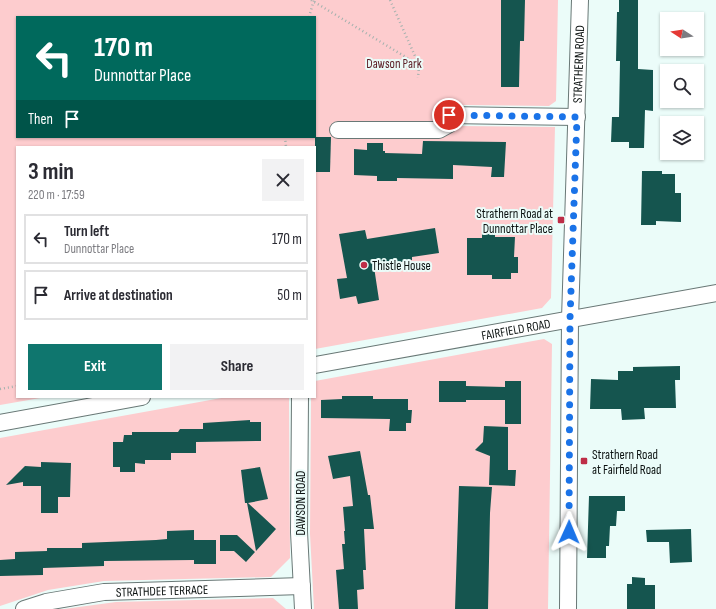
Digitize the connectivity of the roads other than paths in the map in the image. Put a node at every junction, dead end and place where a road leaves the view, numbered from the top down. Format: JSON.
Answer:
{"nodes":[{"id":1,"x":580,"y":0,"type":"edge"},
{"id":2,"x":577,"y":117,"type":"junction"},
{"id":3,"x":338,"y":130,"type":"dead end"},
{"id":4,"x":716,"y":293,"type":"edge"},
{"id":5,"x":570,"y":319,"type":"junction"},
{"id":6,"x":316,"y":365,"type":"edge"},
{"id":7,"x":137,"y":398,"type":"edge"},
{"id":8,"x":300,"y":398,"type":"edge"},
{"id":9,"x":0,"y":423,"type":"edge"},
{"id":10,"x":302,"y":586,"type":"junction"},
{"id":11,"x":24,"y":609,"type":"edge"},
{"id":12,"x":303,"y":609,"type":"edge"},
{"id":13,"x":568,"y":609,"type":"edge"}],
"edges":[{"from":1,"to":2,"type":"street","name":"STRATHERN ROAD"},
{"from":2,"to":3,"type":"street"},
{"from":2,"to":5,"type":"street","name":"STRATHERN ROAD"},
{"from":4,"to":5,"type":"street","name":"FAIRFIELD ROAD"},
{"from":5,"to":6,"type":"street","name":"FAIRFIELD ROAD"},
{"from":5,"to":13,"type":"street","name":"STRATHERN ROAD"},
{"from":7,"to":9,"type":"street"},
{"from":8,"to":10,"type":"street","name":"DAWSON ROAD"},
{"from":10,"to":11,"type":"street","name":"STRATHDEE TERRACE"},
{"from":10,"to":12,"type":"street","name":"DAWSON ROAD"}]}
